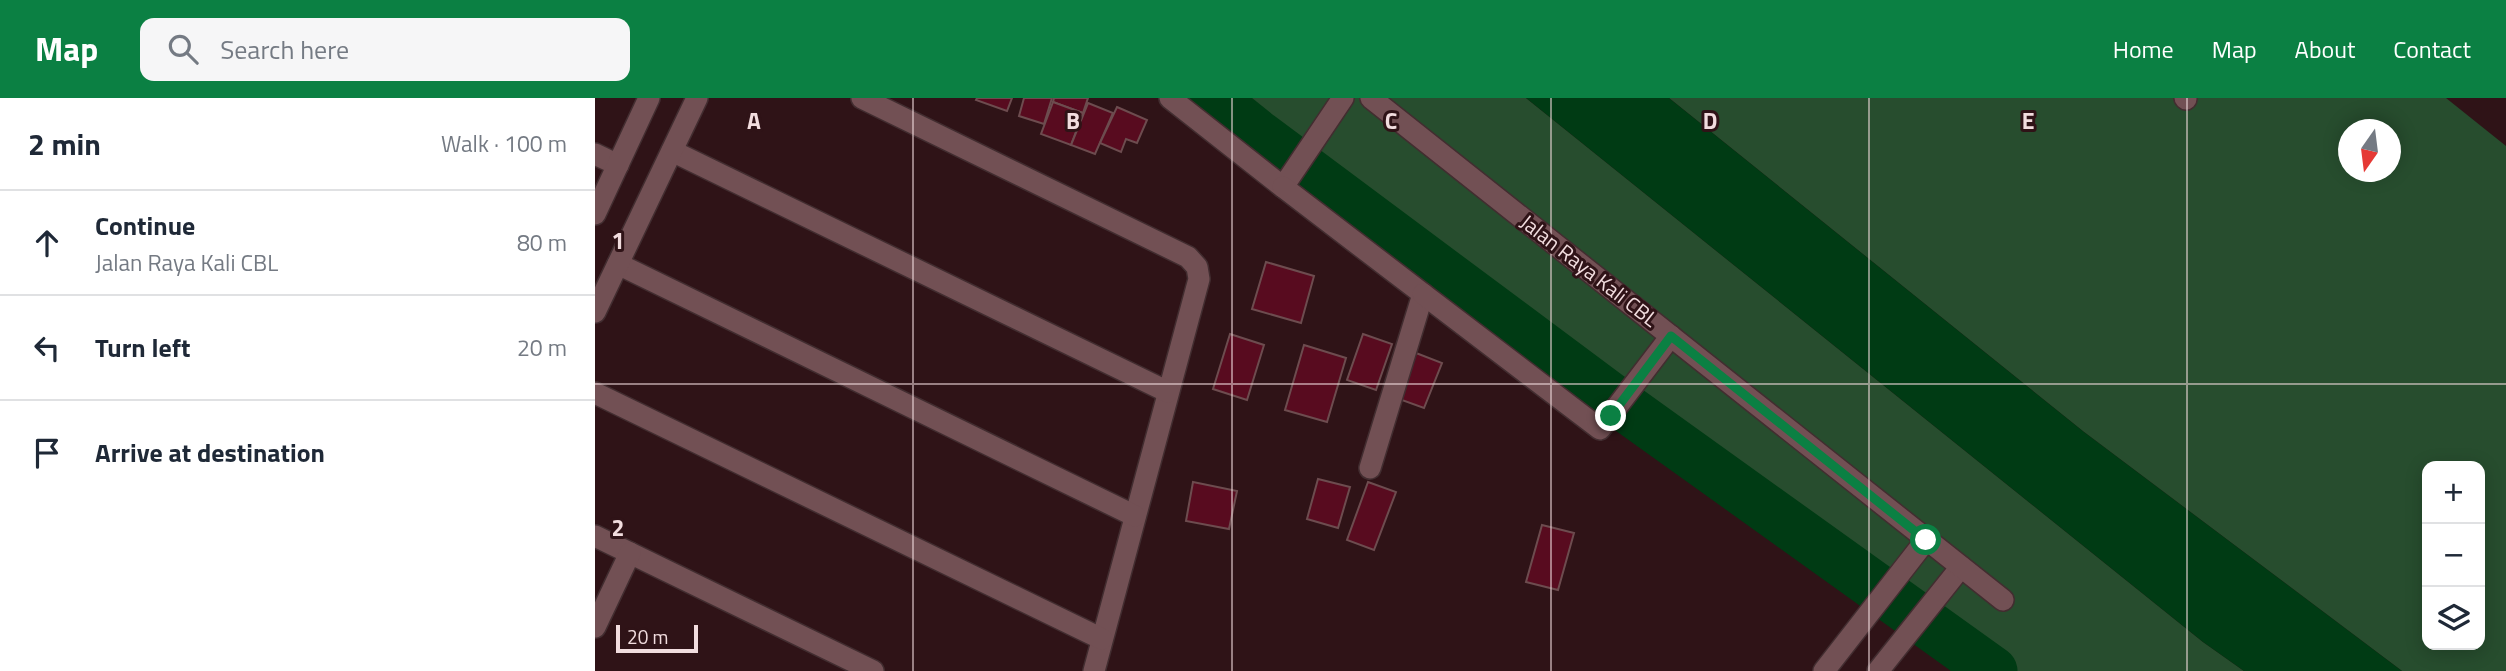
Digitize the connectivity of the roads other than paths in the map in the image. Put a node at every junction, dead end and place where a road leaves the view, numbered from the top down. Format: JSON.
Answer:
{"nodes":[{"id":1,"x":649,"y":98,"type":"edge"},
{"id":2,"x":697,"y":98,"type":"edge"},
{"id":3,"x":862,"y":98,"type":"edge"},
{"id":4,"x":1170,"y":98,"type":"edge"},
{"id":5,"x":1343,"y":98,"type":"edge"},
{"id":6,"x":1371,"y":98,"type":"edge"},
{"id":7,"x":672,"y":151,"type":"junction"},
{"id":8,"x":595,"y":154,"type":"edge"},
{"id":9,"x":618,"y":165,"type":"junction"},
{"id":10,"x":1286,"y":182,"type":"junction"},
{"id":11,"x":595,"y":214,"type":"edge"},
{"id":12,"x":618,"y":264,"type":"junction"},
{"id":13,"x":1423,"y":294,"type":"junction"},
{"id":14,"x":595,"y":312,"type":"edge"},
{"id":15,"x":1671,"y":336,"type":"junction"},
{"id":16,"x":1168,"y":392,"type":"junction"},
{"id":17,"x":595,"y":393,"type":"edge"},
{"id":18,"x":1370,"y":468,"type":"dead end"},
{"id":19,"x":1135,"y":516,"type":"junction"},
{"id":20,"x":595,"y":536,"type":"edge"},
{"id":21,"x":1926,"y":540,"type":"junction"},
{"id":22,"x":630,"y":553,"type":"junction"},
{"id":23,"x":1961,"y":567,"type":"junction"},
{"id":24,"x":2003,"y":600,"type":"dead end"},
{"id":25,"x":595,"y":627,"type":"edge"},
{"id":26,"x":1102,"y":639,"type":"junction"},
{"id":27,"x":1885,"y":663,"type":"edge"},
{"id":28,"x":873,"y":671,"type":"edge"},
{"id":29,"x":1094,"y":671,"type":"edge"},
{"id":30,"x":1824,"y":671,"type":"edge"}],
"edges":[{"from":1,"to":9,"type":"street"},
{"from":2,"to":7,"type":"street"},
{"from":3,"to":16,"type":"street"},
{"from":4,"to":10,"type":"street"},
{"from":5,"to":10,"type":"street"},
{"from":6,"to":15,"type":"street","name":"Jalan Raya Kali CBL"},
{"from":7,"to":12,"type":"street"},
{"from":7,"to":16,"type":"street"},
{"from":8,"to":9,"type":"street"},
{"from":9,"to":11,"type":"street"},
{"from":10,"to":13,"type":"street"},
{"from":12,"to":14,"type":"street"},
{"from":12,"to":19,"type":"street"},
{"from":13,"to":15,"type":"street"},
{"from":13,"to":18,"type":"street"},
{"from":15,"to":21,"type":"street","name":"Jalan Raya Kali CBL"},
{"from":16,"to":19,"type":"street"},
{"from":17,"to":26,"type":"street"},
{"from":19,"to":26,"type":"street"},
{"from":20,"to":22,"type":"street"},
{"from":21,"to":23,"type":"street","name":"Jalan Raya Kali CBL"},
{"from":21,"to":30,"type":"street"},
{"from":22,"to":25,"type":"street"},
{"from":22,"to":28,"type":"street"},
{"from":23,"to":24,"type":"street","name":"Jalan Raya Kali CBL"},
{"from":23,"to":27,"type":"street"},
{"from":26,"to":29,"type":"street"}]}
